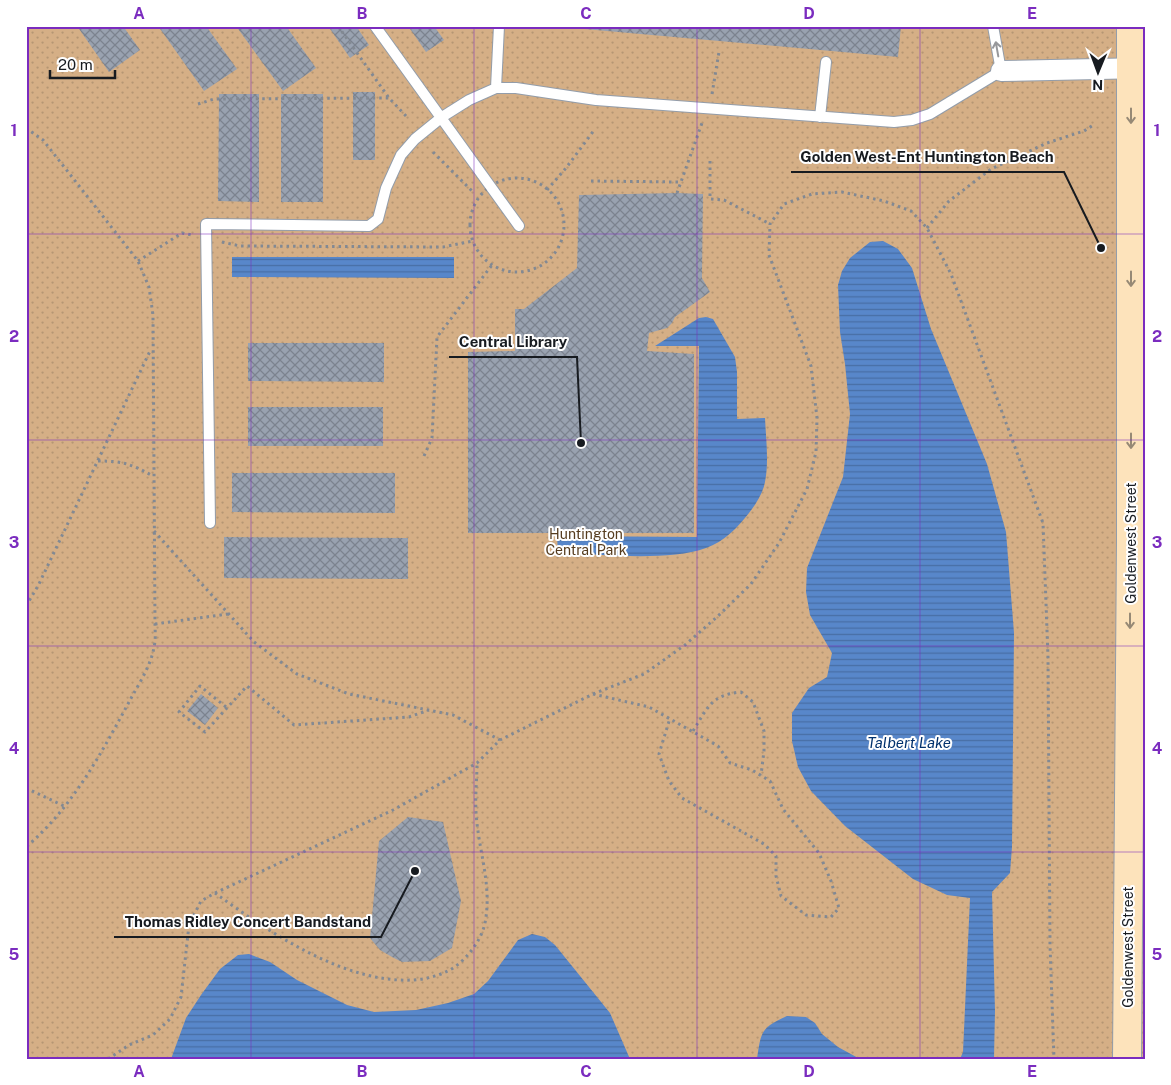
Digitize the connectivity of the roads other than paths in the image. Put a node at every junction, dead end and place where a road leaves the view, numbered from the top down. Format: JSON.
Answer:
{"nodes":[{"id":1,"x":375,"y":26,"type":"edge"},
{"id":2,"x":499,"y":26,"type":"edge"},
{"id":3,"x":993,"y":26,"type":"edge"},
{"id":4,"x":1131,"y":26,"type":"edge"},
{"id":5,"x":826,"y":62,"type":"dead end"},
{"id":6,"x":1138,"y":68,"type":"edge"},
{"id":7,"x":1001,"y":71,"type":"junction"},
{"id":8,"x":496,"y":88,"type":"junction"},
{"id":9,"x":442,"y":117,"type":"junction"},
{"id":10,"x":820,"y":117,"type":"junction"},
{"id":11,"x":520,"y":226,"type":"dead end"},
{"id":12,"x":210,"y":524,"type":"dead end"},
{"id":13,"x":1127,"y":1059,"type":"edge"}],
"edges":[{"from":1,"to":9,"type":"lane"},
{"from":2,"to":8,"type":"lane"},
{"from":7,"to":3,"type":"lane","one_way":true},
{"from":4,"to":6,"type":"main road","name":"Goldenwest Street"},
{"from":5,"to":10,"type":"lane"},
{"from":6,"to":7,"type":"street"},
{"from":6,"to":13,"type":"main road","name":"Goldenwest Street","one_way":true},
{"from":7,"to":10,"type":"lane"},
{"from":8,"to":9,"type":"lane"},
{"from":8,"to":10,"type":"lane"},
{"from":9,"to":11,"type":"lane"},
{"from":9,"to":12,"type":"lane"}]}
